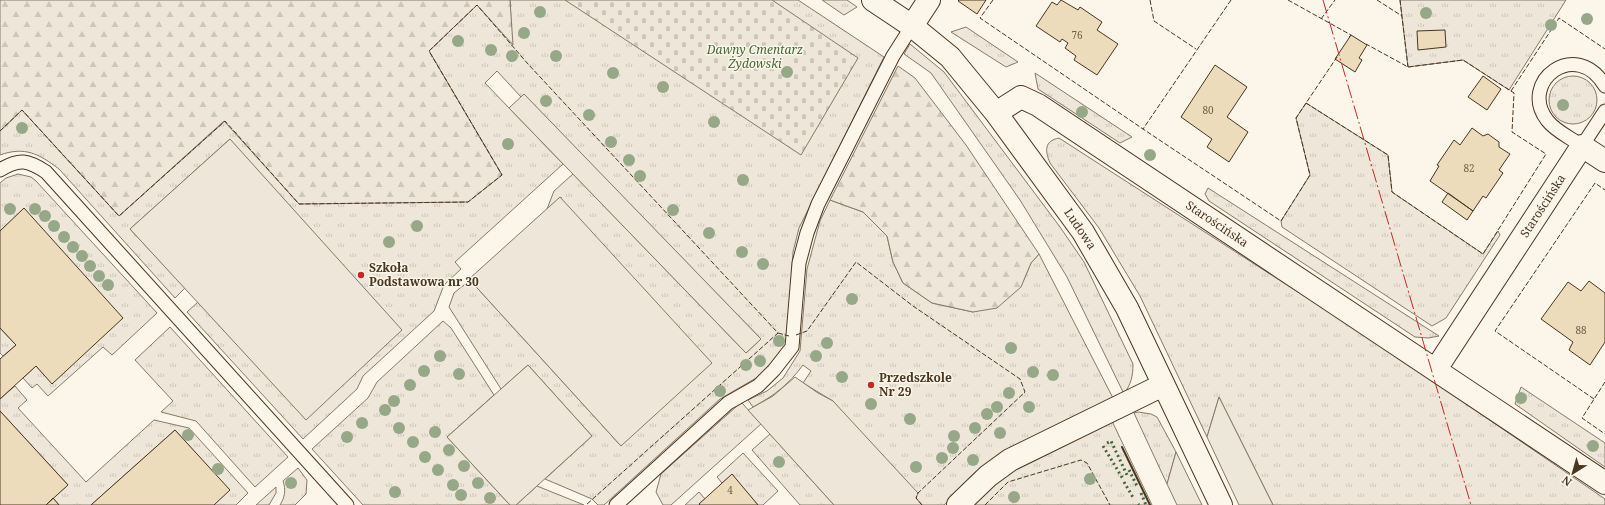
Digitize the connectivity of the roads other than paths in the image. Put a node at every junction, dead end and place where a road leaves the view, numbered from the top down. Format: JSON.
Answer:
{"nodes":[{"id":1,"x":873,"y":0,"type":"edge"},
{"id":2,"x":929,"y":0,"type":"edge"},
{"id":3,"x":912,"y":26,"type":"junction"},
{"id":4,"x":1605,"y":86,"type":"edge"},
{"id":5,"x":1605,"y":111,"type":"edge"},
{"id":6,"x":996,"y":113,"type":"junction"},
{"id":7,"x":1582,"y":146,"type":"junction"},
{"id":8,"x":1605,"y":161,"type":"edge"},
{"id":9,"x":0,"y":170,"type":"edge"},
{"id":10,"x":1436,"y":369,"type":"junction"},
{"id":11,"x":1164,"y":385,"type":"junction"},
{"id":12,"x":1605,"y":483,"type":"edge"},
{"id":13,"x":347,"y":505,"type":"edge"},
{"id":14,"x":616,"y":505,"type":"edge"},
{"id":15,"x":958,"y":505,"type":"edge"},
{"id":16,"x":1221,"y":505,"type":"edge"}],
"edges":[{"from":1,"to":3,"type":"street","name":"Ludowa"},
{"from":2,"to":3,"type":"street"},
{"from":3,"to":6,"type":"street","name":"Ludowa"},
{"from":3,"to":14,"type":"lane"},
{"from":4,"to":7,"type":"lane"},
{"from":5,"to":7,"type":"lane"},
{"from":6,"to":10,"type":"street","name":"Starościńska"},
{"from":6,"to":11,"type":"street","name":"Ludowa"},
{"from":7,"to":8,"type":"street"},
{"from":7,"to":10,"type":"street","name":"Starościńska"},
{"from":9,"to":13,"type":"lane"},
{"from":10,"to":12,"type":"street","name":"Starościńska"},
{"from":11,"to":15,"type":"street"},
{"from":11,"to":16,"type":"street","name":"Ludowa"}]}
